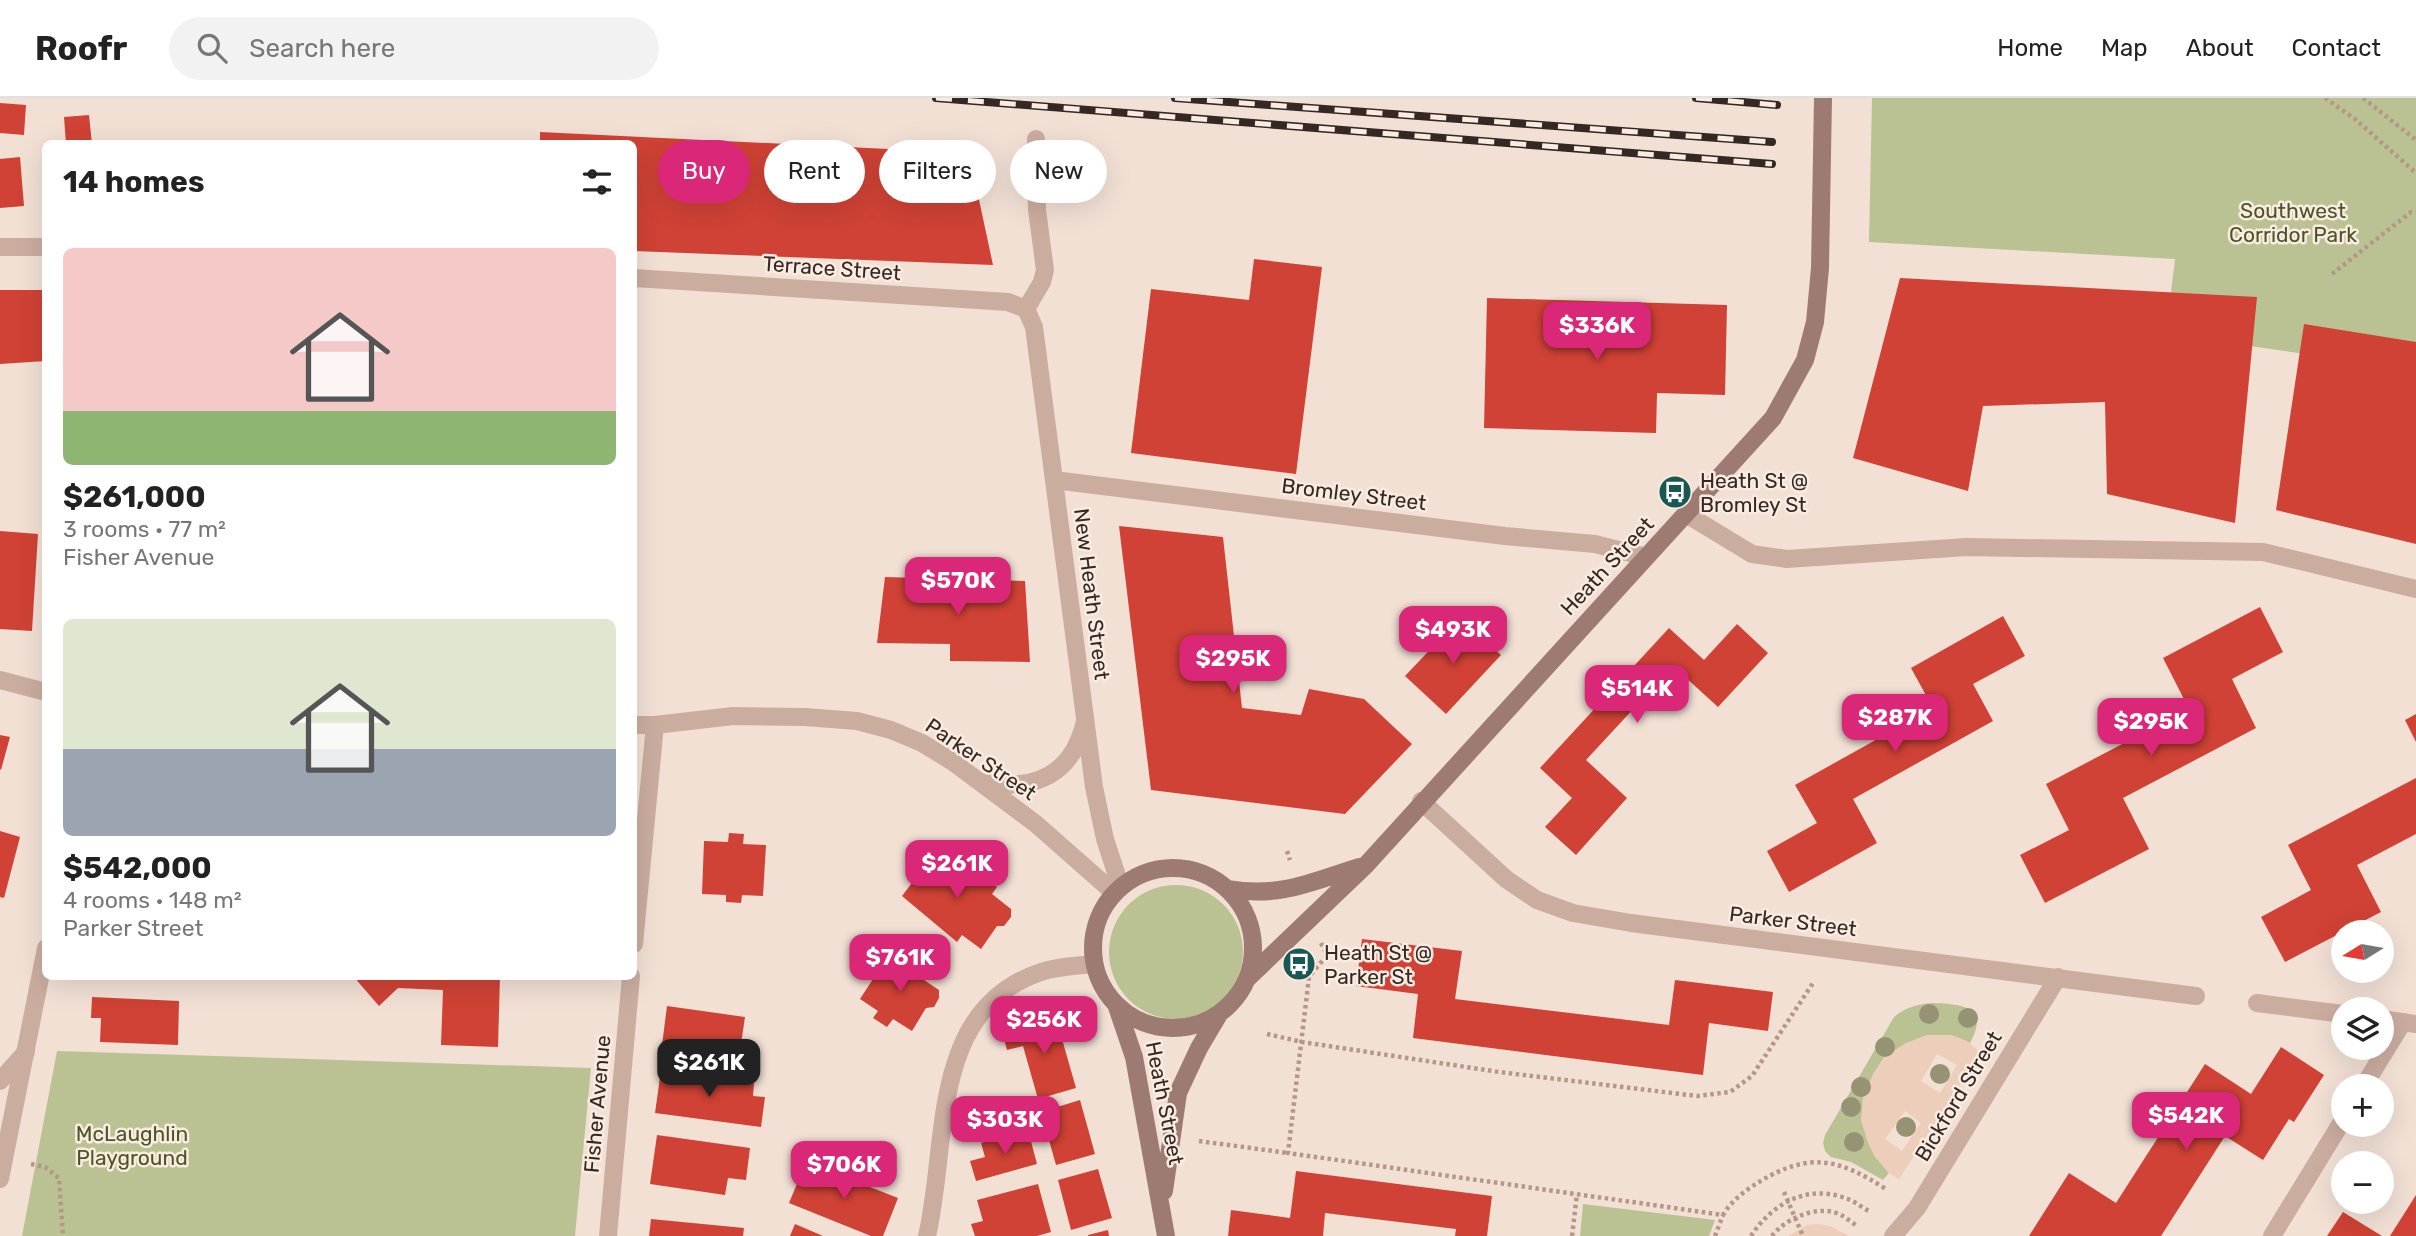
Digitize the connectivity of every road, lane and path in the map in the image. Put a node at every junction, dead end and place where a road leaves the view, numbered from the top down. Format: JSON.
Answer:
{"nodes":[{"id":1,"x":1823,"y":98,"type":"edge"},
{"id":2,"x":2325,"y":98,"type":"edge"},
{"id":3,"x":2363,"y":98,"type":"edge"},
{"id":4,"x":1036,"y":139,"type":"dead end"},
{"id":5,"x":2416,"y":140,"type":"edge"},
{"id":6,"x":2416,"y":173,"type":"edge"},
{"id":7,"x":2416,"y":212,"type":"edge"},
{"id":8,"x":0,"y":247,"type":"edge"},
{"id":9,"x":42,"y":247,"type":"edge"},
{"id":10,"x":2332,"y":274,"type":"dead end"},
{"id":11,"x":637,"y":278,"type":"edge"},
{"id":12,"x":1026,"y":309,"type":"junction"},
{"id":13,"x":1054,"y":480,"type":"junction"},
{"id":14,"x":1686,"y":514,"type":"junction"},
{"id":15,"x":1646,"y":557,"type":"junction"},
{"id":16,"x":2416,"y":589,"type":"edge"},
{"id":17,"x":0,"y":680,"type":"edge"},
{"id":18,"x":42,"y":691,"type":"edge"},
{"id":19,"x":1086,"y":721,"type":"junction"},
{"id":20,"x":637,"y":725,"type":"edge"},
{"id":21,"x":655,"y":725,"type":"junction"},
{"id":22,"x":978,"y":781,"type":"junction"},
{"id":23,"x":1422,"y":802,"type":"junction"},
{"id":24,"x":1366,"y":865,"type":"junction"},
{"id":25,"x":1116,"y":888,"type":"junction"},
{"id":26,"x":1228,"y":889,"type":"junction"},
{"id":27,"x":637,"y":913,"type":"edge"},
{"id":28,"x":1316,"y":931,"type":"dead end"},
{"id":29,"x":1094,"y":964,"type":"junction"},
{"id":30,"x":42,"y":969,"type":"edge"},
{"id":31,"x":1249,"y":977,"type":"junction"},
{"id":32,"x":2058,"y":978,"type":"junction"},
{"id":33,"x":631,"y":980,"type":"edge"},
{"id":34,"x":1814,"y":983,"type":"dead end"},
{"id":35,"x":2196,"y":996,"type":"dead end"},
{"id":36,"x":2257,"y":1003,"type":"dead end"},
{"id":37,"x":1117,"y":1006,"type":"junction"},
{"id":38,"x":2331,"y":1012,"type":"edge"},
{"id":39,"x":1219,"y":1014,"type":"junction"},
{"id":40,"x":2410,"y":1023,"type":"edge"},
{"id":41,"x":1266,"y":1034,"type":"dead end"},
{"id":42,"x":1302,"y":1042,"type":"junction"},
{"id":43,"x":26,"y":1052,"type":"junction"},
{"id":44,"x":2373,"y":1074,"type":"edge"},
{"id":45,"x":0,"y":1081,"type":"edge"},
{"id":46,"x":2333,"y":1137,"type":"edge"},
{"id":47,"x":1197,"y":1141,"type":"dead end"},
{"id":48,"x":1288,"y":1153,"type":"junction"},
{"id":49,"x":28,"y":1163,"type":"dead end"},
{"id":50,"x":0,"y":1179,"type":"edge"},
{"id":51,"x":1886,"y":1189,"type":"dead end"},
{"id":52,"x":1784,"y":1192,"type":"dead end"},
{"id":53,"x":1577,"y":1194,"type":"junction"},
{"id":54,"x":1787,"y":1200,"type":"junction"},
{"id":55,"x":1162,"y":1211,"type":"junction"},
{"id":56,"x":1869,"y":1211,"type":"dead end"},
{"id":57,"x":1723,"y":1215,"type":"junction"},
{"id":58,"x":1794,"y":1219,"type":"junction"},
{"id":59,"x":1857,"y":1226,"type":"dead end"},
{"id":60,"x":63,"y":1236,"type":"edge"},
{"id":61,"x":608,"y":1236,"type":"edge"},
{"id":62,"x":927,"y":1236,"type":"edge"},
{"id":63,"x":1166,"y":1236,"type":"edge"},
{"id":64,"x":1572,"y":1236,"type":"edge"},
{"id":65,"x":1715,"y":1236,"type":"edge"},
{"id":66,"x":1751,"y":1236,"type":"edge"},
{"id":67,"x":1772,"y":1236,"type":"edge"},
{"id":68,"x":1803,"y":1236,"type":"edge"},
{"id":69,"x":1893,"y":1236,"type":"edge"},
{"id":70,"x":2272,"y":1236,"type":"edge"}],
"edges":[{"from":1,"to":14,"type":"main road","name":"Heath Street"},
{"from":2,"to":6,"type":"path"},
{"from":3,"to":5,"type":"path"},
{"from":4,"to":12,"type":"street"},
{"from":7,"to":10,"type":"path"},
{"from":8,"to":9,"type":"street"},
{"from":11,"to":12,"type":"street","name":"Terrace Street"},
{"from":12,"to":13,"type":"street","name":"New Heath Street"},
{"from":13,"to":15,"type":"street","name":"Bromley Street"},
{"from":13,"to":19,"type":"street","name":"New Heath Street"},
{"from":14,"to":15,"type":"main road","name":"Heath Street"},
{"from":14,"to":16,"type":"street"},
{"from":15,"to":23,"type":"main road","name":"Heath Street"},
{"from":17,"to":18,"type":"street"},
{"from":19,"to":22,"type":"street"},
{"from":19,"to":25,"type":"street","name":"New Heath Street"},
{"from":20,"to":21,"type":"street","name":"Parker Street"},
{"from":21,"to":22,"type":"street","name":"Parker Street"},
{"from":21,"to":27,"type":"street"},
{"from":22,"to":25,"type":"street","name":"Parker Street"},
{"from":23,"to":24,"type":"main road","name":"Heath Street"},
{"from":23,"to":32,"type":"street","name":"Parker Street"},
{"from":24,"to":26,"type":"main road"},
{"from":24,"to":31,"type":"main road","name":"Heath Street"},
{"from":25,"to":26,"type":"main road"},
{"from":25,"to":29,"type":"main road"},
{"from":26,"to":31,"type":"main road"},
{"from":28,"to":42,"type":"path"},
{"from":29,"to":37,"type":"main road"},
{"from":29,"to":62,"type":"street"},
{"from":30,"to":43,"type":"street"},
{"from":31,"to":39,"type":"main road"},
{"from":32,"to":35,"type":"street","name":"Parker Street"},
{"from":32,"to":69,"type":"street","name":"Bickford Street"},
{"from":33,"to":61,"type":"street","name":"Fisher Avenue"},
{"from":34,"to":42,"type":"path"},
{"from":36,"to":38,"type":"street"},
{"from":37,"to":39,"type":"main road"},
{"from":37,"to":55,"type":"main road","name":"Heath Street"},
{"from":39,"to":55,"type":"main road","name":"Heath Street"},
{"from":40,"to":44,"type":"street"},
{"from":41,"to":42,"type":"path"},
{"from":42,"to":48,"type":"path"},
{"from":43,"to":45,"type":"street"},
{"from":43,"to":50,"type":"street"},
{"from":46,"to":70,"type":"street"},
{"from":47,"to":48,"type":"path"},
{"from":48,"to":53,"type":"path"},
{"from":49,"to":60,"type":"path"},
{"from":51,"to":57,"type":"path"},
{"from":52,"to":54,"type":"path"},
{"from":53,"to":57,"type":"path"},
{"from":53,"to":64,"type":"path"},
{"from":54,"to":56,"type":"path"},
{"from":54,"to":58,"type":"path"},
{"from":54,"to":66,"type":"path"},
{"from":55,"to":63,"type":"main road","name":"Heath Street"},
{"from":57,"to":65,"type":"path"},
{"from":58,"to":59,"type":"path"},
{"from":58,"to":67,"type":"path"},
{"from":58,"to":68,"type":"path"}]}
